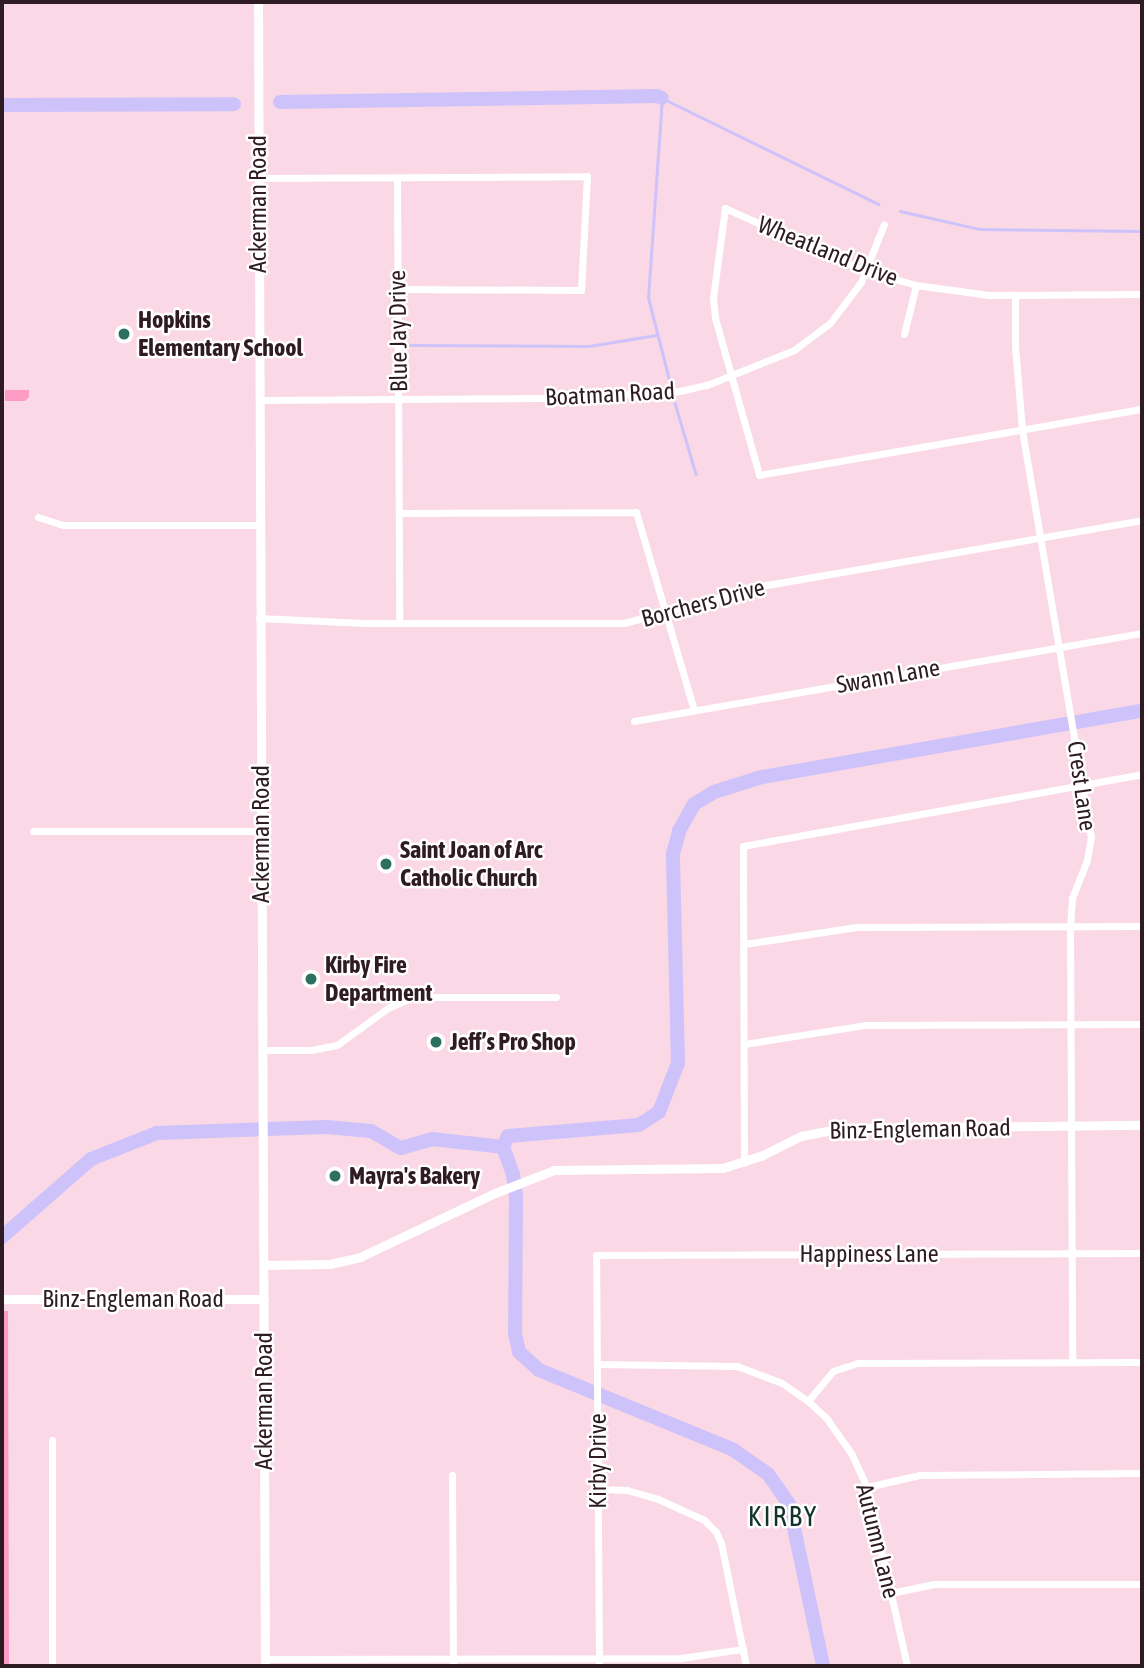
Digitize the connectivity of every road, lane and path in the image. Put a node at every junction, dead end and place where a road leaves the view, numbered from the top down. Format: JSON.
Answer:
{"nodes":[{"id":1,"x":258,"y":2,"type":"edge"},
{"id":2,"x":258,"y":178,"type":"junction"},
{"id":3,"x":397,"y":178,"type":"junction"},
{"id":4,"x":884,"y":224,"type":"dead end"},
{"id":5,"x":865,"y":271,"type":"junction"},
{"id":6,"x":916,"y":285,"type":"junction"},
{"id":7,"x":397,"y":289,"type":"junction"},
{"id":8,"x":1142,"y":294,"type":"edge"},
{"id":9,"x":1015,"y":295,"type":"junction"},
{"id":10,"x":904,"y":334,"type":"dead end"},
{"id":11,"x":732,"y":376,"type":"junction"},
{"id":12,"x":259,"y":400,"type":"junction"},
{"id":13,"x":398,"y":400,"type":"junction"},
{"id":14,"x":1142,"y":409,"type":"edge"},
{"id":15,"x":1022,"y":429,"type":"junction"},
{"id":16,"x":398,"y":513,"type":"junction"},
{"id":17,"x":38,"y":517,"type":"dead end"},
{"id":18,"x":1142,"y":520,"type":"edge"},
{"id":19,"x":260,"y":525,"type":"junction"},
{"id":20,"x":1042,"y":538,"type":"junction"},
{"id":21,"x":665,"y":611,"type":"junction"},
{"id":22,"x":260,"y":618,"type":"junction"},
{"id":23,"x":399,"y":623,"type":"junction"},
{"id":24,"x":1142,"y":633,"type":"edge"},
{"id":25,"x":1060,"y":647,"type":"junction"},
{"id":26,"x":694,"y":710,"type":"junction"},
{"id":27,"x":634,"y":721,"type":"dead end"},
{"id":28,"x":1142,"y":774,"type":"edge"},
{"id":29,"x":1083,"y":785,"type":"junction"},
{"id":30,"x":33,"y":831,"type":"dead end"},
{"id":31,"x":261,"y":831,"type":"junction"},
{"id":32,"x":1070,"y":926,"type":"junction"},
{"id":33,"x":1142,"y":926,"type":"edge"},
{"id":34,"x":744,"y":944,"type":"junction"},
{"id":35,"x":556,"y":997,"type":"dead end"},
{"id":36,"x":1072,"y":1024,"type":"junction"},
{"id":37,"x":1142,"y":1024,"type":"edge"},
{"id":38,"x":744,"y":1044,"type":"junction"},
{"id":39,"x":262,"y":1051,"type":"junction"},
{"id":40,"x":1071,"y":1125,"type":"junction"},
{"id":41,"x":1142,"y":1125,"type":"edge"},
{"id":42,"x":744,"y":1163,"type":"junction"},
{"id":43,"x":1071,"y":1253,"type":"junction"},
{"id":44,"x":1142,"y":1253,"type":"edge"},
{"id":45,"x":596,"y":1255,"type":"joint"},
{"id":46,"x":264,"y":1265,"type":"junction"},
{"id":47,"x":2,"y":1299,"type":"edge"},
{"id":48,"x":264,"y":1299,"type":"junction"},
{"id":49,"x":1072,"y":1362,"type":"junction"},
{"id":50,"x":1142,"y":1362,"type":"edge"},
{"id":51,"x":597,"y":1367,"type":"junction"},
{"id":52,"x":808,"y":1401,"type":"junction"},
{"id":53,"x":52,"y":1440,"type":"dead end"},
{"id":54,"x":1142,"y":1473,"type":"edge"},
{"id":55,"x":452,"y":1475,"type":"dead end"},
{"id":56,"x":867,"y":1487,"type":"junction"},
{"id":57,"x":598,"y":1489,"type":"junction"},
{"id":58,"x":1142,"y":1584,"type":"edge"},
{"id":59,"x":891,"y":1593,"type":"junction"},
{"id":60,"x":743,"y":1649,"type":"junction"},
{"id":61,"x":265,"y":1662,"type":"edge"},
{"id":62,"x":599,"y":1662,"type":"edge"},
{"id":63,"x":453,"y":1663,"type":"edge"},
{"id":64,"x":52,"y":1666,"type":"edge"},
{"id":65,"x":746,"y":1666,"type":"edge"},
{"id":66,"x":907,"y":1666,"type":"edge"}],
"edges":[{"from":1,"to":2,"type":"street","name":"Ackerman Road"},
{"from":2,"to":3,"type":"street"},
{"from":2,"to":12,"type":"street","name":"Ackerman Road"},
{"from":3,"to":7,"type":"street","name":"Blue Jay Drive"},
{"from":3,"to":7,"type":"street"},
{"from":4,"to":5,"type":"street","name":"Boatman Road"},
{"from":5,"to":6,"type":"street","name":"Wheatland Drive"},
{"from":5,"to":11,"type":"street","name":"Boatman Road"},
{"from":5,"to":11,"type":"street","name":"Wheatland Drive"},
{"from":6,"to":9,"type":"street","name":"Wheatland Drive"},
{"from":6,"to":10,"type":"street"},
{"from":7,"to":13,"type":"street","name":"Blue Jay Drive"},
{"from":8,"to":9,"type":"street","name":"Wheatland Drive"},
{"from":9,"to":15,"type":"street","name":"Crest Lane"},
{"from":11,"to":13,"type":"street","name":"Boatman Road"},
{"from":11,"to":15,"type":"street"},
{"from":12,"to":13,"type":"street","name":"Boatman Road"},
{"from":12,"to":19,"type":"street","name":"Ackerman Road"},
{"from":13,"to":16,"type":"street","name":"Blue Jay Drive"},
{"from":14,"to":15,"type":"street"},
{"from":15,"to":20,"type":"street","name":"Crest Lane"},
{"from":16,"to":21,"type":"street"},
{"from":16,"to":23,"type":"street","name":"Blue Jay Drive"},
{"from":17,"to":19,"type":"street"},
{"from":18,"to":20,"type":"street","name":"Borchers Drive"},
{"from":19,"to":22,"type":"street","name":"Ackerman Road"},
{"from":20,"to":21,"type":"street","name":"Borchers Drive"},
{"from":20,"to":25,"type":"street","name":"Crest Lane"},
{"from":21,"to":23,"type":"street","name":"Borchers Drive"},
{"from":21,"to":26,"type":"street"},
{"from":22,"to":23,"type":"street","name":"Borchers Drive"},
{"from":22,"to":31,"type":"street","name":"Ackerman Road"},
{"from":24,"to":25,"type":"street","name":"Swann Lane"},
{"from":25,"to":26,"type":"street","name":"Swann Lane"},
{"from":25,"to":29,"type":"street","name":"Crest Lane"},
{"from":26,"to":27,"type":"street","name":"Swann Lane"},
{"from":28,"to":29,"type":"street"},
{"from":29,"to":32,"type":"street","name":"Crest Lane"},
{"from":29,"to":34,"type":"street"},
{"from":30,"to":31,"type":"street"},
{"from":31,"to":39,"type":"street","name":"Ackerman Road"},
{"from":32,"to":33,"type":"street"},
{"from":32,"to":34,"type":"street"},
{"from":32,"to":36,"type":"street","name":"Crest Lane"},
{"from":34,"to":38,"type":"street"},
{"from":35,"to":39,"type":"street"},
{"from":36,"to":37,"type":"street"},
{"from":36,"to":38,"type":"street"},
{"from":36,"to":40,"type":"street","name":"Crest Lane"},
{"from":38,"to":42,"type":"street"},
{"from":39,"to":46,"type":"street","name":"Ackerman Road"},
{"from":40,"to":41,"type":"street","name":"Binz-Engleman Road"},
{"from":40,"to":42,"type":"street","name":"Binz-Engleman Road"},
{"from":40,"to":43,"type":"street","name":"Crest Lane"},
{"from":42,"to":46,"type":"street","name":"Binz-Engleman Road"},
{"from":43,"to":44,"type":"street","name":"Happiness Lane"},
{"from":43,"to":45,"type":"street","name":"Happiness Lane"},
{"from":43,"to":49,"type":"street","name":"Crest Lane"},
{"from":45,"to":51,"type":"street","name":"Kirby Drive"},
{"from":46,"to":48,"type":"street","name":"Ackerman Road"},
{"from":47,"to":48,"type":"street","name":"Binz-Engleman Road"},
{"from":48,"to":61,"type":"street","name":"Ackerman Road"},
{"from":49,"to":50,"type":"street"},
{"from":49,"to":52,"type":"street"},
{"from":51,"to":52,"type":"street","name":"Autumn Lane"},
{"from":51,"to":57,"type":"street","name":"Kirby Drive"},
{"from":52,"to":56,"type":"street","name":"Autumn Lane"},
{"from":53,"to":64,"type":"street"},
{"from":54,"to":56,"type":"street"},
{"from":55,"to":63,"type":"street"},
{"from":56,"to":59,"type":"street","name":"Autumn Lane"},
{"from":57,"to":60,"type":"street"},
{"from":57,"to":62,"type":"street","name":"Kirby Drive"},
{"from":58,"to":59,"type":"street"},
{"from":59,"to":66,"type":"street","name":"Autumn Lane"},
{"from":60,"to":62,"type":"street"},
{"from":60,"to":65,"type":"street"},
{"from":61,"to":63,"type":"street"},
{"from":62,"to":63,"type":"street"}]}
